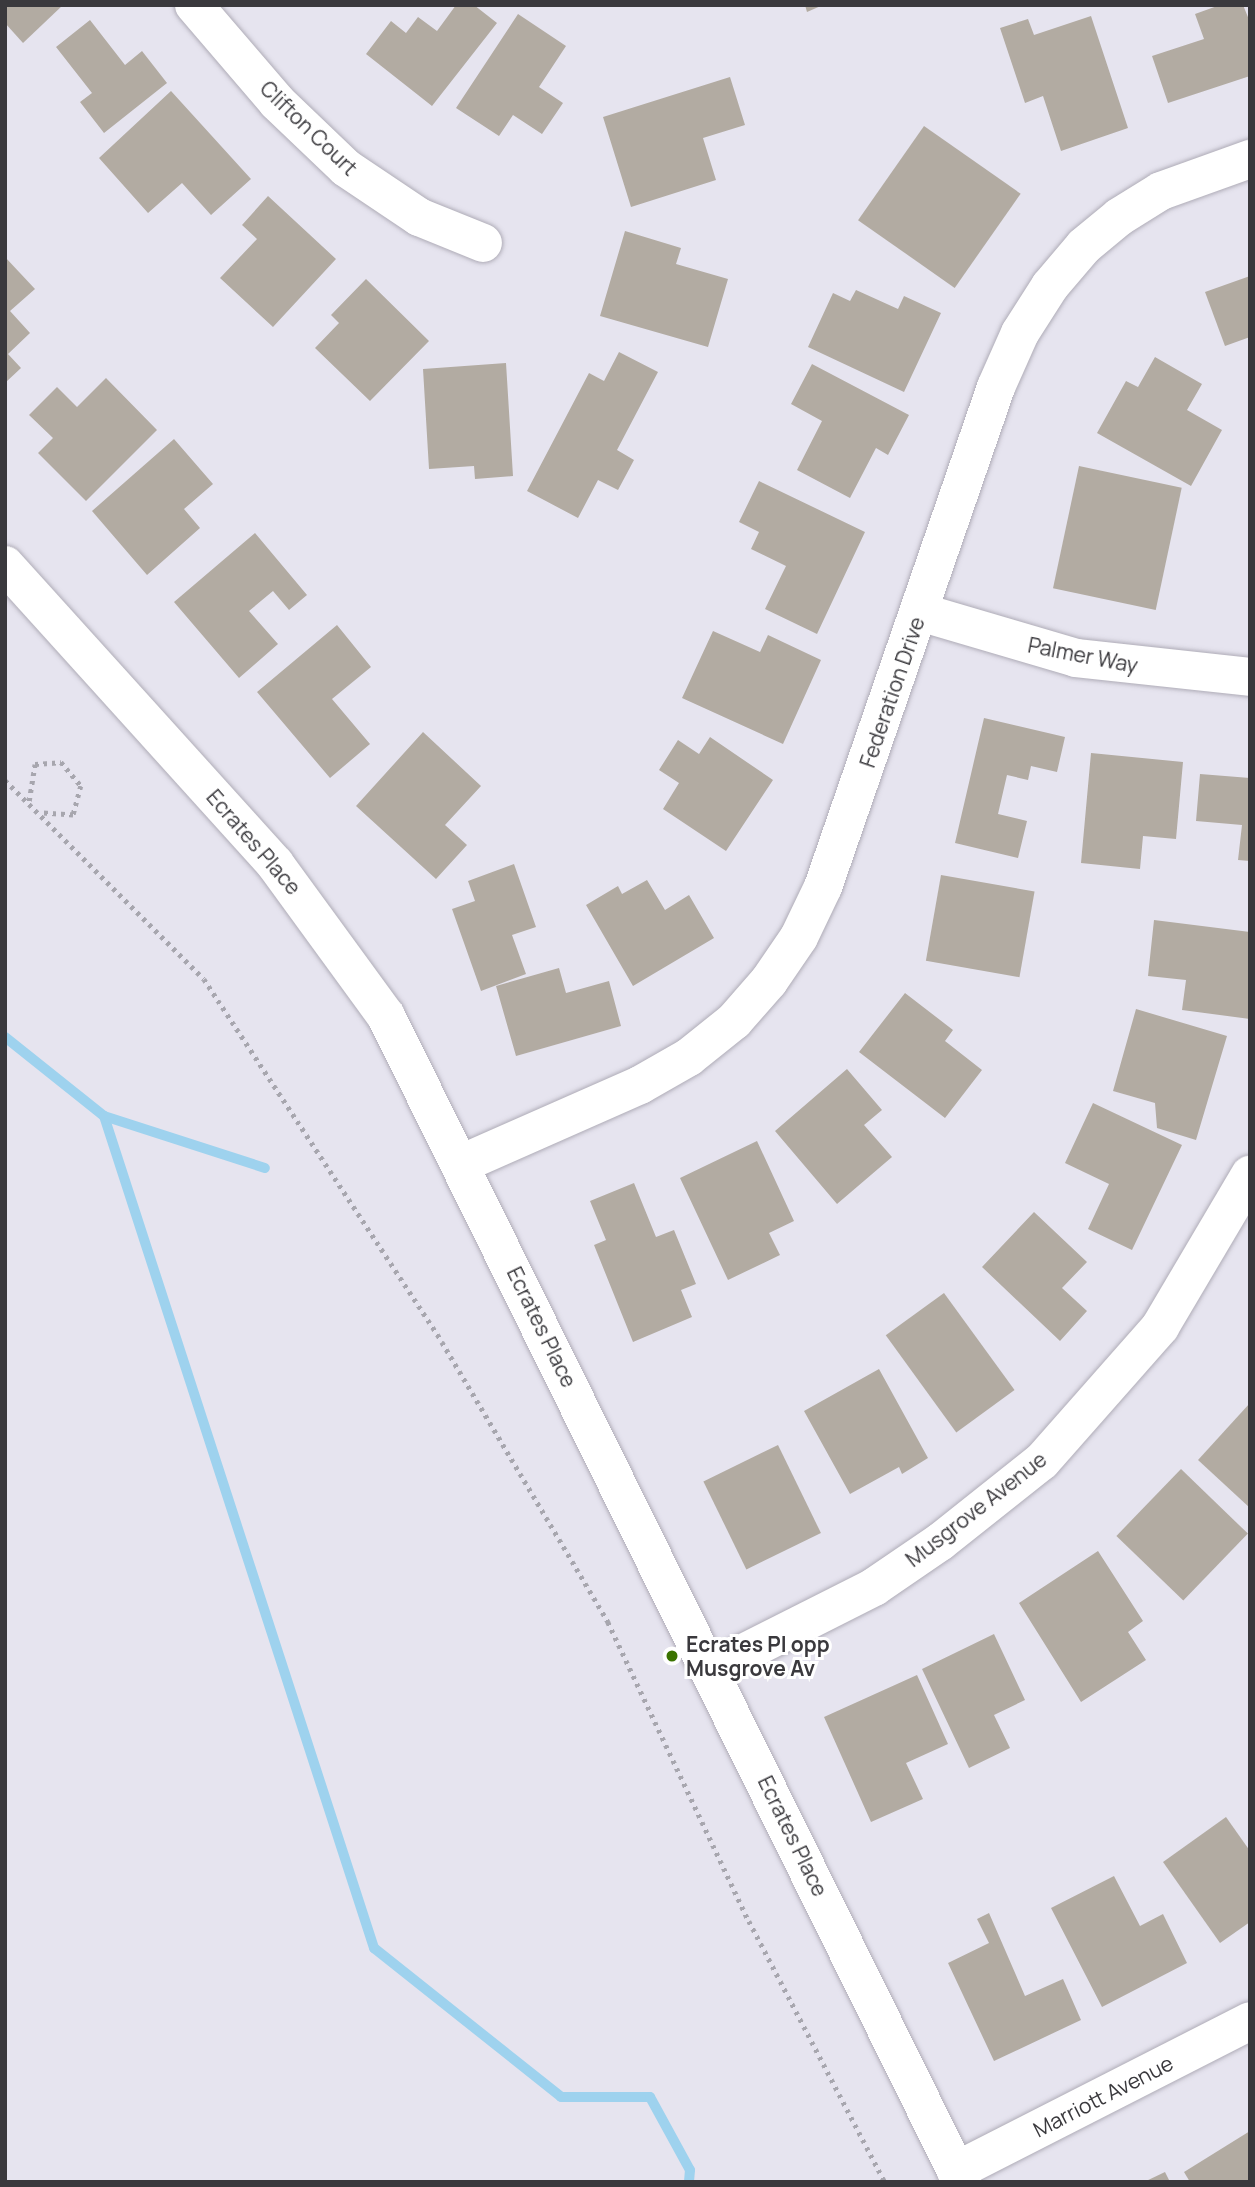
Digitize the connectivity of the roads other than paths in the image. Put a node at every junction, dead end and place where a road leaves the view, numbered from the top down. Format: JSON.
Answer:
{"nodes":[{"id":1,"x":194,"y":5,"type":"edge"},
{"id":2,"x":1250,"y":159,"type":"edge"},
{"id":3,"x":483,"y":243,"type":"dead end"},
{"id":4,"x":5,"y":565,"type":"edge"},
{"id":5,"x":920,"y":612,"type":"junction"},
{"id":6,"x":1250,"y":677,"type":"edge"},
{"id":7,"x":461,"y":1164,"type":"junction"},
{"id":8,"x":1250,"y":1175,"type":"edge"},
{"id":9,"x":712,"y":1669,"type":"junction"},
{"id":10,"x":1250,"y":2021,"type":"edge"},
{"id":11,"x":959,"y":2176,"type":"edge"}],
"edges":[{"from":1,"to":3,"type":"street","name":"Clifton Court"},
{"from":2,"to":5,"type":"street","name":"Federation Drive"},
{"from":4,"to":7,"type":"street","name":"Ecrates Place"},
{"from":5,"to":6,"type":"street","name":"Palmer Way"},
{"from":5,"to":7,"type":"street","name":"Federation Drive"},
{"from":7,"to":9,"type":"street","name":"Ecrates Place"},
{"from":8,"to":9,"type":"street","name":"Musgrove Avenue"},
{"from":9,"to":11,"type":"street","name":"Ecrates Place"},
{"from":10,"to":11,"type":"street","name":"Marriott Avenue"}]}
